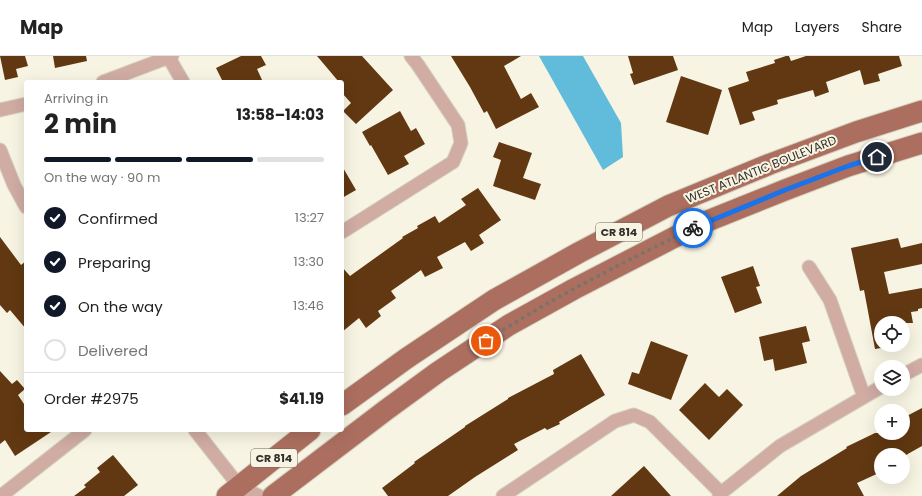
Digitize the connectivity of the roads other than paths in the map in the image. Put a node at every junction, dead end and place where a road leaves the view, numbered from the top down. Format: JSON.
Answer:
{"nodes":[{"id":1,"x":411,"y":56,"type":"edge"},
{"id":2,"x":170,"y":57,"type":"edge"},
{"id":3,"x":108,"y":80,"type":"edge"},
{"id":4,"x":181,"y":80,"type":"edge"},
{"id":5,"x":24,"y":104,"type":"edge"},
{"id":6,"x":0,"y":110,"type":"edge"},
{"id":7,"x":922,"y":112,"type":"edge"},
{"id":8,"x":922,"y":143,"type":"edge"},
{"id":9,"x":0,"y":150,"type":"edge"},
{"id":10,"x":24,"y":203,"type":"edge"},
{"id":11,"x":344,"y":231,"type":"edge"},
{"id":12,"x":809,"y":267,"type":"dead end"},
{"id":13,"x":922,"y":365,"type":"edge"},
{"id":14,"x":910,"y":371,"type":"edge"},
{"id":15,"x":874,"y":391,"type":"edge"},
{"id":16,"x":864,"y":396,"type":"junction"},
{"id":17,"x":344,"y":404,"type":"edge"},
{"id":18,"x":82,"y":432,"type":"edge"},
{"id":19,"x":196,"y":432,"type":"edge"},
{"id":20,"x":308,"y":432,"type":"edge"},
{"id":21,"x":3,"y":490,"type":"edge"},
{"id":22,"x":236,"y":493,"type":"edge"},
{"id":23,"x":720,"y":494,"type":"edge"},
{"id":24,"x":258,"y":496,"type":"edge"},
{"id":25,"x":274,"y":496,"type":"edge"},
{"id":26,"x":503,"y":496,"type":"edge"}],
"edges":[{"from":1,"to":11,"type":"street"},
{"from":2,"to":3,"type":"street"},
{"from":2,"to":4,"type":"street"},
{"from":5,"to":6,"type":"street"},
{"from":7,"to":17,"type":"main road","name":"WEST ATLANTIC BOULEVARD","number":"CR 814"},
{"from":8,"to":25,"type":"main road","number":"CR 814"},
{"from":9,"to":10,"type":"street"},
{"from":12,"to":16,"type":"street"},
{"from":13,"to":14,"type":"street"},
{"from":15,"to":16,"type":"street"},
{"from":16,"to":23,"type":"street"},
{"from":18,"to":21,"type":"street"},
{"from":19,"to":22,"type":"street"},
{"from":20,"to":22,"type":"main road","number":"CR 814"},
{"from":22,"to":24,"type":"street"},
{"from":23,"to":26,"type":"street"}]}
